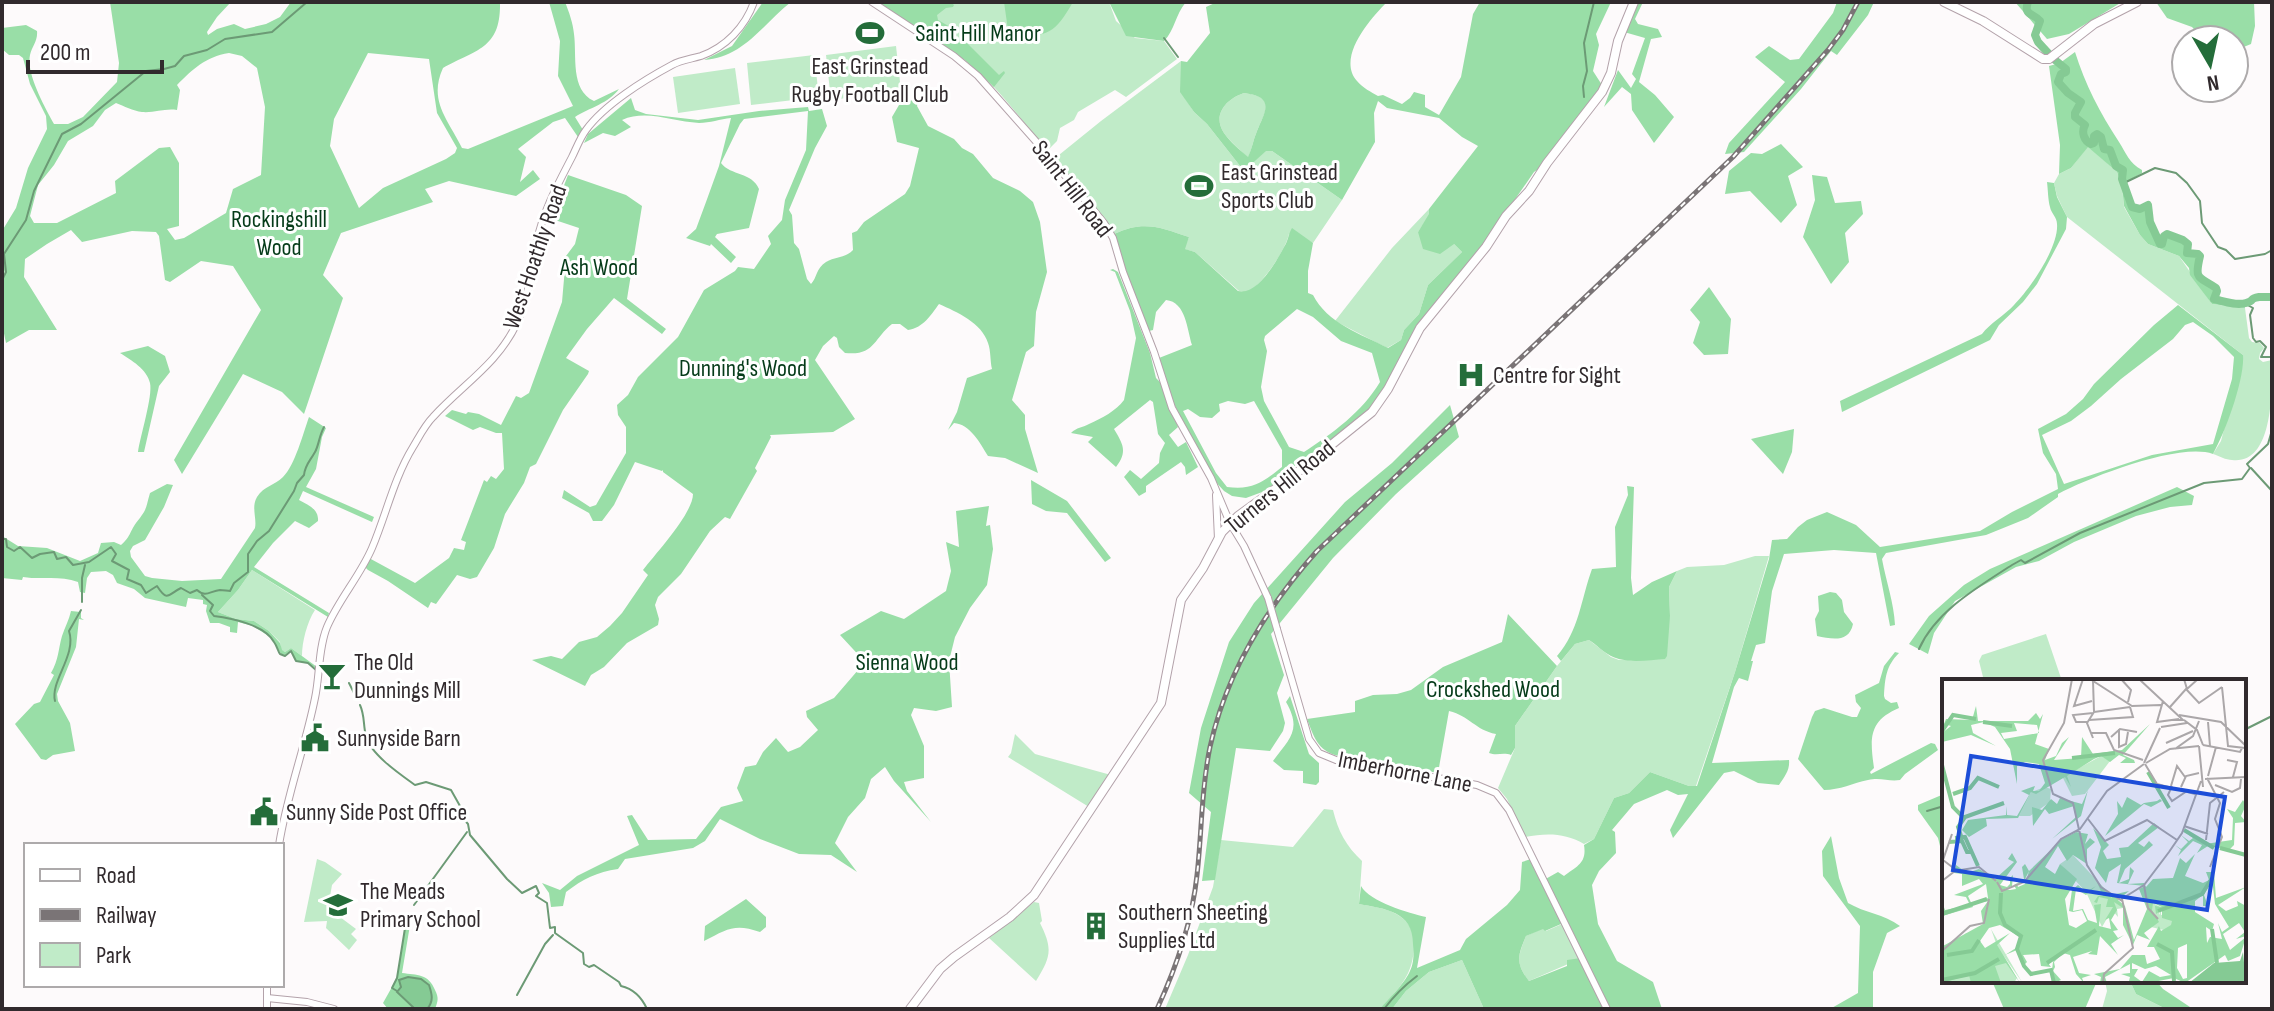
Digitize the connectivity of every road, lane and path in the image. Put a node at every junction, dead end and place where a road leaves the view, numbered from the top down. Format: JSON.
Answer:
{"nodes":[{"id":1,"x":754,"y":2,"type":"edge"},
{"id":2,"x":872,"y":2,"type":"edge"},
{"id":3,"x":1634,"y":2,"type":"edge"},
{"id":4,"x":1944,"y":2,"type":"edge"},
{"id":5,"x":2137,"y":2,"type":"edge"},
{"id":6,"x":1216,"y":490,"type":"junction"},
{"id":7,"x":1230,"y":523,"type":"junction"},
{"id":8,"x":1218,"y":539,"type":"junction"},
{"id":9,"x":279,"y":843,"type":"edge"},
{"id":10,"x":267,"y":987,"type":"edge"},
{"id":11,"x":267,"y":998,"type":"junction"},
{"id":12,"x":267,"y":1009,"type":"edge"},
{"id":13,"x":334,"y":1009,"type":"edge"},
{"id":14,"x":910,"y":1009,"type":"edge"},
{"id":15,"x":1607,"y":1009,"type":"edge"}],
"edges":[{"from":1,"to":9,"type":"street","name":"West Hoathly Road"},
{"from":2,"to":6,"type":"street","name":"Saint Hill Road"},
{"from":3,"to":7,"type":"main road","name":"Turners Hill Road"},
{"from":4,"to":5,"type":"main road"},
{"from":6,"to":7,"type":"street","name":"Saint Hill Road"},
{"from":6,"to":8,"type":"street"},
{"from":7,"to":8,"type":"main road","name":"Turners Hill Road"},
{"from":7,"to":15,"type":"street","name":"Imberhorne Lane","bridge":true},
{"from":8,"to":14,"type":"main road","name":"Turners Hill Road"},
{"from":10,"to":11,"type":"street"},
{"from":11,"to":12,"type":"street"},
{"from":11,"to":13,"type":"street"}]}
